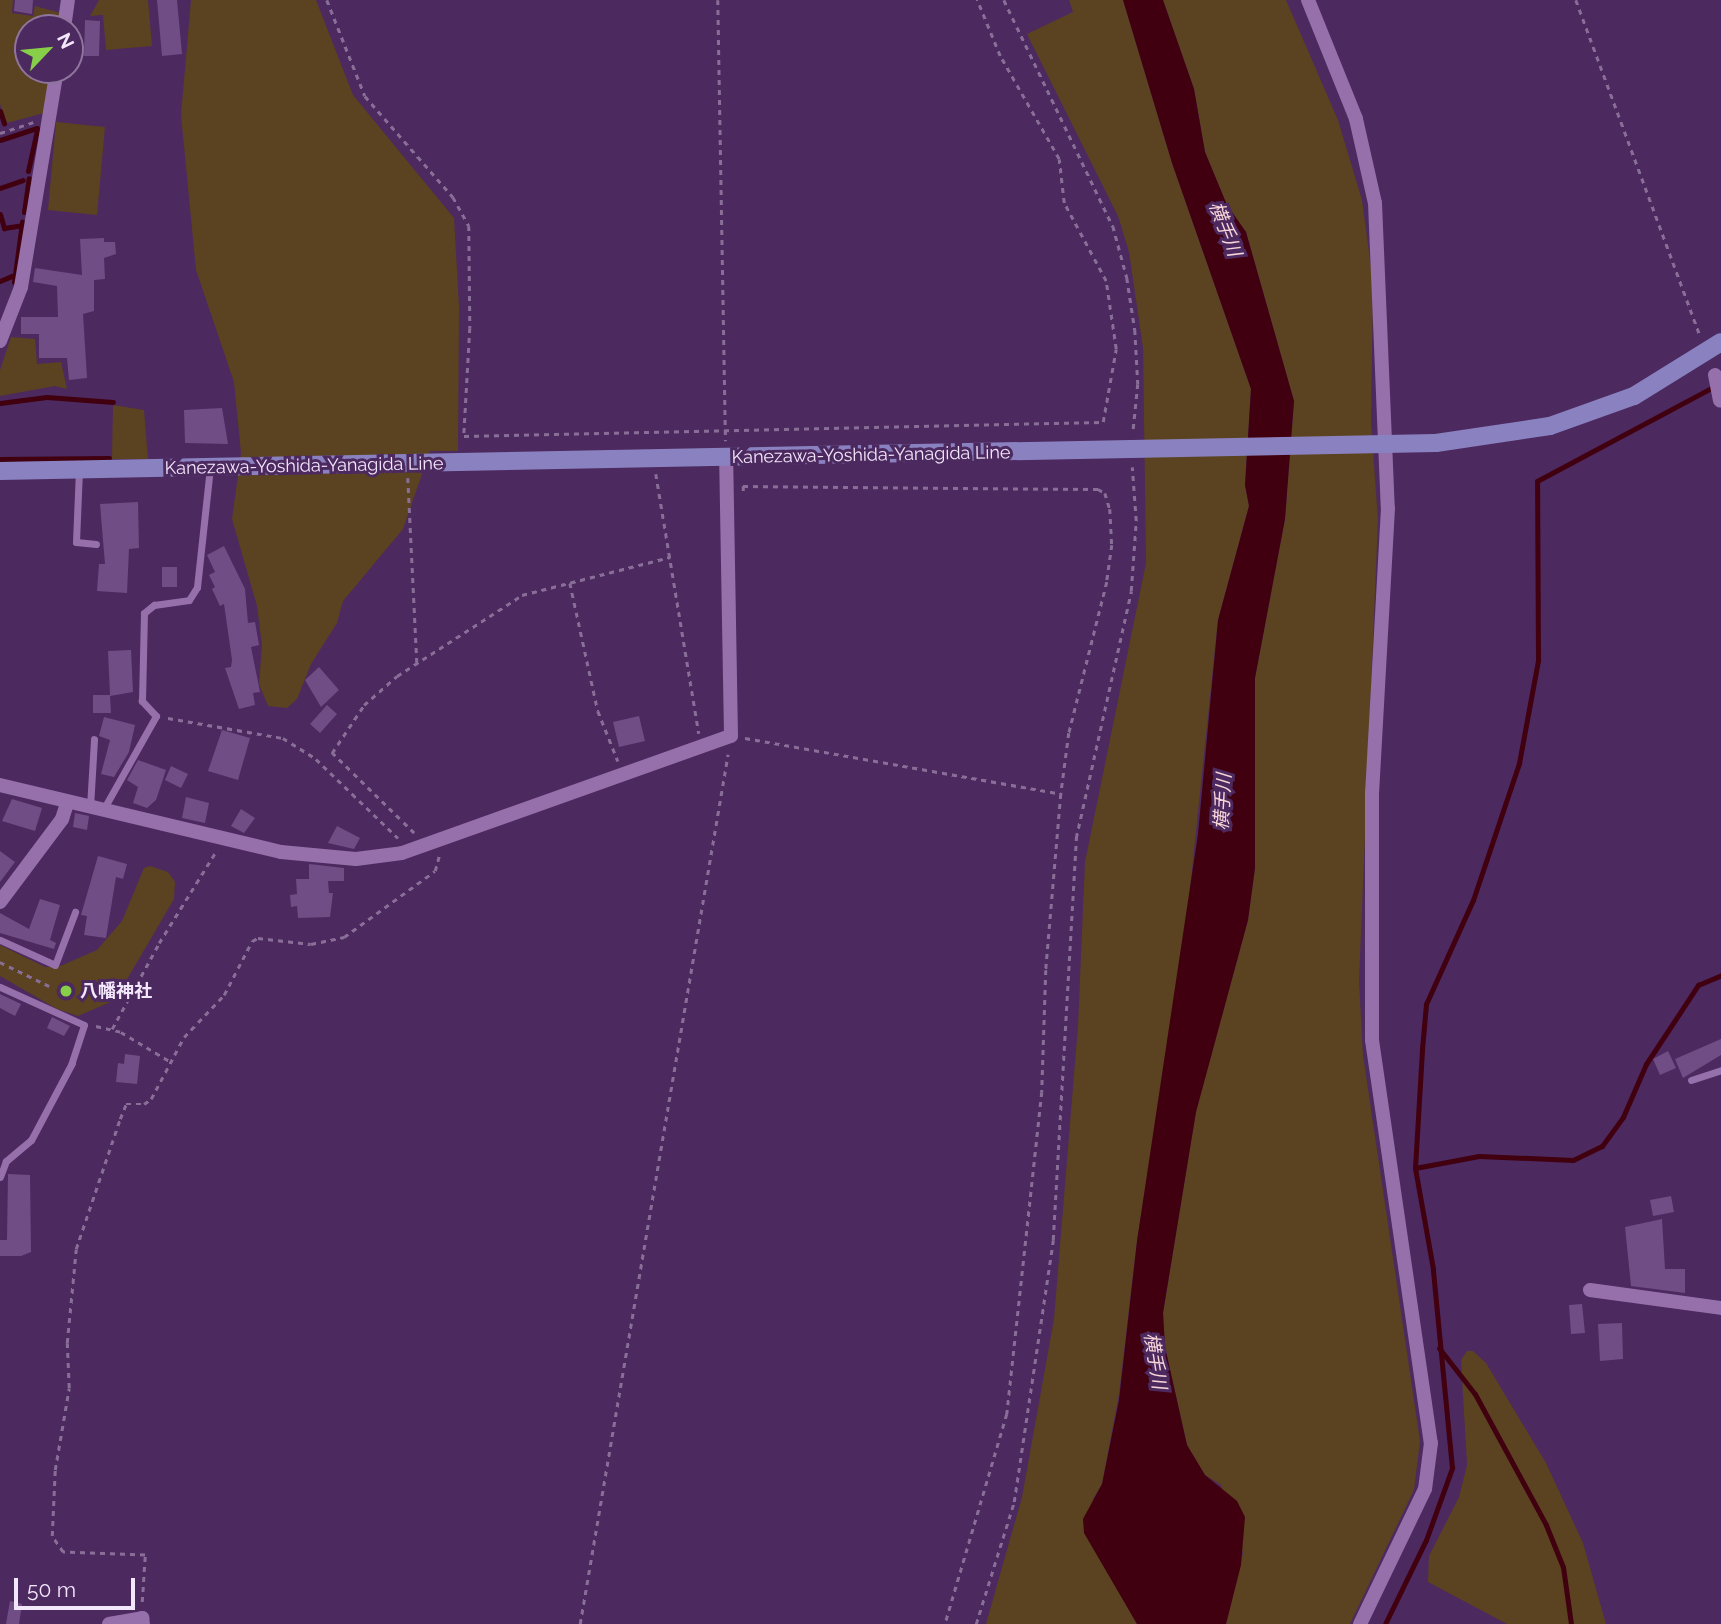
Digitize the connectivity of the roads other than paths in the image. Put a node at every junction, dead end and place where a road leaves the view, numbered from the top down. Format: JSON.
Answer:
{"nodes":[{"id":1,"x":1308,"y":0,"type":"edge"},
{"id":2,"x":55,"y":84,"type":"edge"},
{"id":3,"x":0,"y":341,"type":"edge"},
{"id":4,"x":1713,"y":347,"type":"edge"},
{"id":5,"x":1715,"y":375,"type":"dead end"},
{"id":6,"x":1720,"y":401,"type":"edge"},
{"id":7,"x":1384,"y":443,"type":"junction"},
{"id":8,"x":726,"y":458,"type":"junction"},
{"id":9,"x":210,"y":467,"type":"junction"},
{"id":10,"x":79,"y":469,"type":"junction"},
{"id":11,"x":0,"y":471,"type":"edge"},
{"id":12,"x":96,"y":544,"type":"dead end"},
{"id":13,"x":94,"y":739,"type":"dead end"},
{"id":14,"x":0,"y":785,"type":"edge"},
{"id":15,"x":68,"y":804,"type":"junction"},
{"id":16,"x":97,"y":809,"type":"junction"},
{"id":17,"x":0,"y":902,"type":"edge"},
{"id":18,"x":75,"y":912,"type":"dead end"},
{"id":19,"x":0,"y":940,"type":"edge"},
{"id":20,"x":0,"y":987,"type":"edge"},
{"id":21,"x":1721,"y":1070,"type":"edge"},
{"id":22,"x":1691,"y":1080,"type":"dead end"},
{"id":23,"x":0,"y":1177,"type":"edge"},
{"id":24,"x":1590,"y":1290,"type":"dead end"},
{"id":25,"x":1721,"y":1308,"type":"edge"},
{"id":26,"x":142,"y":1621,"type":"edge"},
{"id":27,"x":109,"y":1624,"type":"edge"},
{"id":28,"x":1360,"y":1624,"type":"edge"}],
"edges":[{"from":1,"to":7,"type":"street"},
{"from":2,"to":3,"type":"street"},
{"from":4,"to":7,"type":"main road","name":"Kanezawa-Yoshida-Yanagida Line"},
{"from":5,"to":6,"type":"street"},
{"from":7,"to":8,"type":"main road","name":"Kanezawa-Yoshida-Yanagida Line"},
{"from":7,"to":28,"type":"street"},
{"from":8,"to":9,"type":"main road","name":"Kanezawa-Yoshida-Yanagida Line"},
{"from":8,"to":16,"type":"street"},
{"from":9,"to":10,"type":"main road","name":"Kanezawa-Yoshida-Yanagida Line"},
{"from":9,"to":16,"type":"lane"},
{"from":10,"to":11,"type":"main road","name":"Kanezawa-Yoshida-Yanagida Line"},
{"from":10,"to":12,"type":"lane"},
{"from":13,"to":16,"type":"lane"},
{"from":14,"to":15,"type":"street"},
{"from":15,"to":16,"type":"street"},
{"from":15,"to":17,"type":"street"},
{"from":18,"to":19,"type":"lane"},
{"from":20,"to":23,"type":"lane"},
{"from":21,"to":22,"type":"lane"},
{"from":24,"to":25,"type":"street"},
{"from":26,"to":27,"type":"street"}]}
